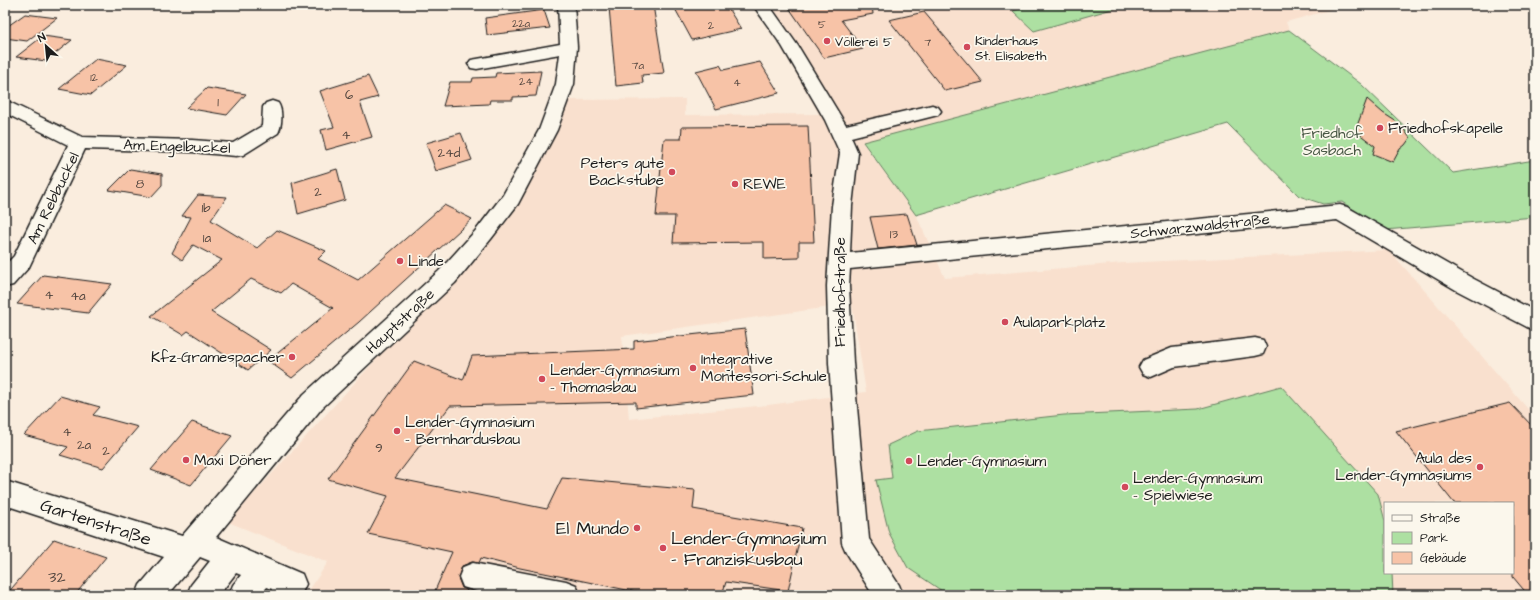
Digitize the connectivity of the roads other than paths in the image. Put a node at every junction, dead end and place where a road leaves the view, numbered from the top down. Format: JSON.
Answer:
{"nodes":[{"id":1,"x":566,"y":5,"type":"edge"},
{"id":2,"x":760,"y":5,"type":"edge"},
{"id":3,"x":569,"y":47,"type":"junction"},
{"id":4,"x":477,"y":64,"type":"dead end"},
{"id":5,"x":5,"y":106,"type":"edge"},
{"id":6,"x":272,"y":107,"type":"dead end"},
{"id":7,"x":932,"y":111,"type":"dead end"},
{"id":8,"x":840,"y":133,"type":"junction"},
{"id":9,"x":79,"y":143,"type":"junction"},
{"id":10,"x":838,"y":262,"type":"junction"},
{"id":11,"x":5,"y":279,"type":"edge"},
{"id":12,"x":1535,"y":321,"type":"edge"},
{"id":13,"x":1255,"y":347,"type":"dead end"},
{"id":14,"x":1151,"y":367,"type":"dead end"},
{"id":15,"x":5,"y":493,"type":"edge"},
{"id":16,"x":191,"y":546,"type":"junction"},
{"id":17,"x":232,"y":558,"type":"junction"},
{"id":18,"x":262,"y":571,"type":"junction"},
{"id":19,"x":473,"y":577,"type":"dead end"},
{"id":20,"x":510,"y":590,"type":"edge"},
{"id":21,"x":150,"y":595,"type":"edge"},
{"id":22,"x":201,"y":595,"type":"edge"},
{"id":23,"x":243,"y":595,"type":"edge"},
{"id":24,"x":284,"y":595,"type":"edge"},
{"id":25,"x":566,"y":595,"type":"edge"},
{"id":26,"x":889,"y":595,"type":"edge"}],
"edges":[{"from":1,"to":3,"type":"street","name":"Hauptstraße"},
{"from":2,"to":8,"type":"street","name":"Friedhofstraße"},
{"from":3,"to":4,"type":"street"},
{"from":3,"to":16,"type":"street","name":"Hauptstraße"},
{"from":5,"to":9,"type":"street","name":"Am Rebbuckel"},
{"from":6,"to":9,"type":"street","name":"Am Engelbuckel"},
{"from":7,"to":8,"type":"street"},
{"from":8,"to":10,"type":"street","name":"Friedhofstraße"},
{"from":9,"to":11,"type":"street","name":"Am Rebbuckel"},
{"from":10,"to":12,"type":"street","name":"Schwarzwaldstraße"},
{"from":10,"to":26,"type":"street","name":"Friedhofstraße"},
{"from":13,"to":14,"type":"street"},
{"from":15,"to":16,"type":"street","name":"Gartenstraße"},
{"from":16,"to":17,"type":"street","name":"Gartenstraße"},
{"from":16,"to":21,"type":"street","name":"Hauptstraße"},
{"from":17,"to":18,"type":"street","name":"Gartenstraße"},
{"from":17,"to":22,"type":"street"},
{"from":18,"to":23,"type":"street"},
{"from":18,"to":24,"type":"street","name":"Gartenstraße"},
{"from":19,"to":20,"type":"street"},
{"from":20,"to":25,"type":"street"}]}
